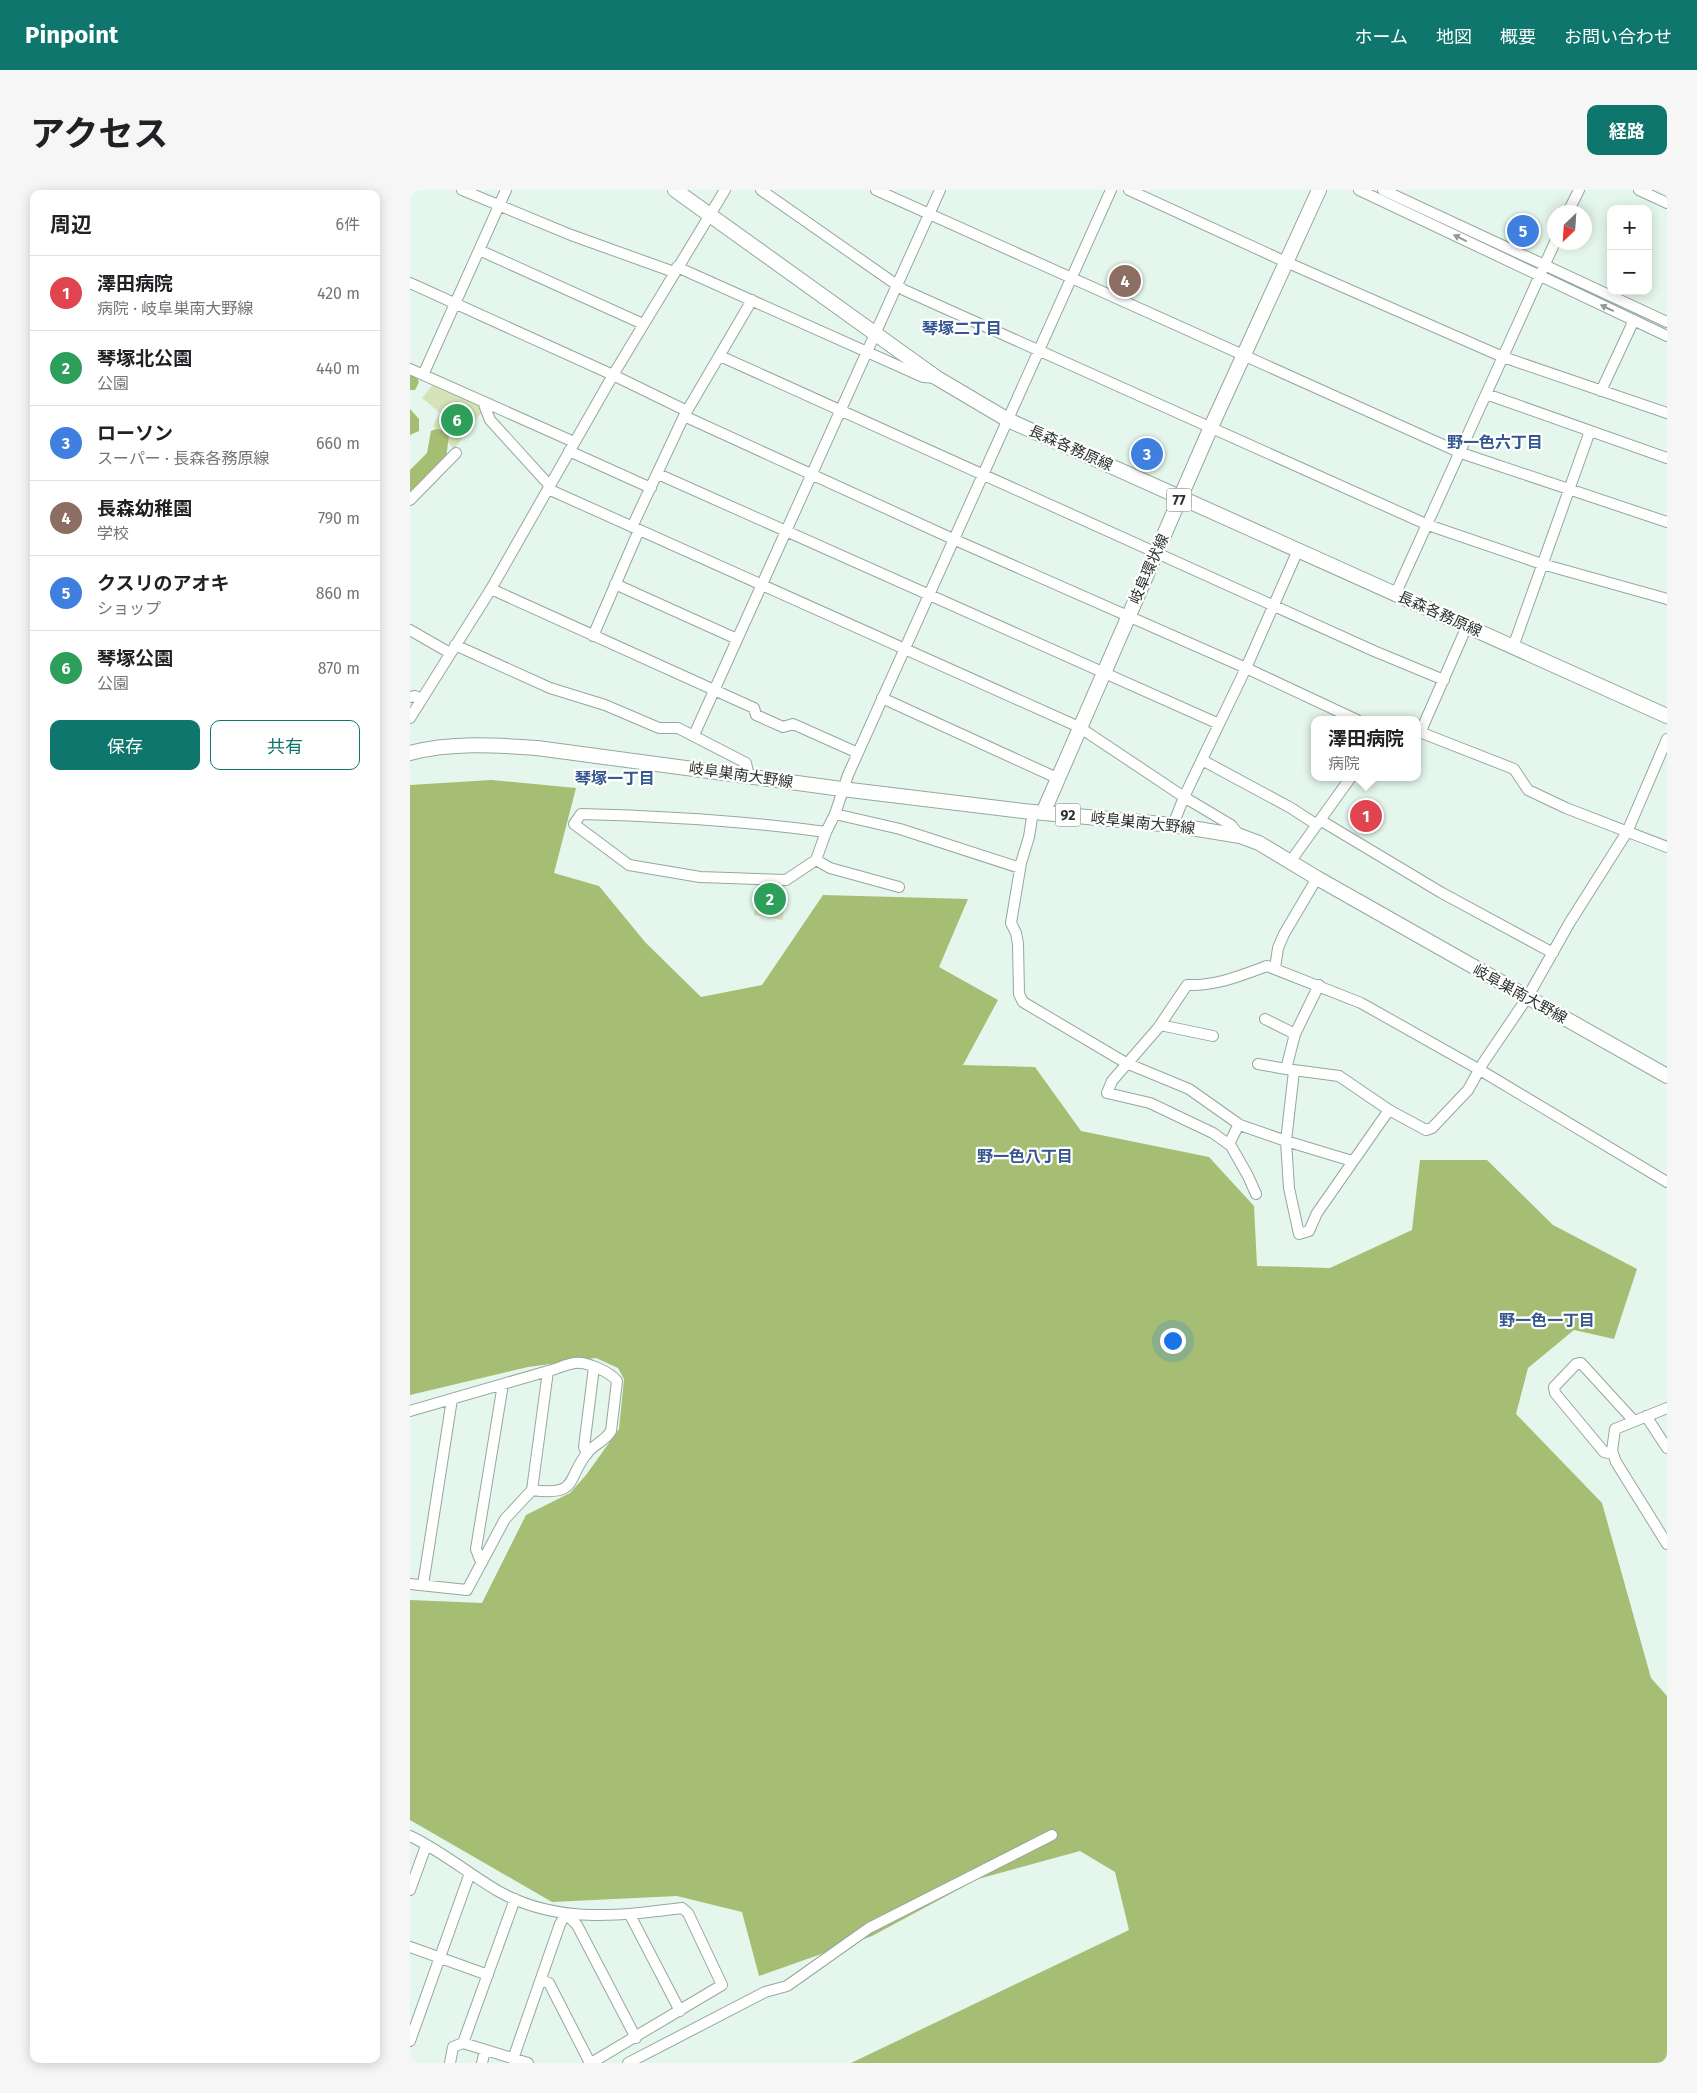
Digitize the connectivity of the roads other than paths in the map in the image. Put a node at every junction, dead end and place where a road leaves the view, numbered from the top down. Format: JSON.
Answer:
{"nodes":[{"id":1,"x":462,"y":190,"type":"edge"},
{"id":2,"x":506,"y":190,"type":"edge"},
{"id":3,"x":675,"y":190,"type":"edge"},
{"id":4,"x":725,"y":190,"type":"edge"},
{"id":5,"x":761,"y":190,"type":"edge"},
{"id":6,"x":876,"y":190,"type":"edge"},
{"id":7,"x":940,"y":190,"type":"edge"},
{"id":8,"x":1111,"y":190,"type":"edge"},
{"id":9,"x":1129,"y":190,"type":"edge"},
{"id":10,"x":1319,"y":190,"type":"edge"},
{"id":11,"x":1359,"y":190,"type":"edge"},
{"id":12,"x":1383,"y":190,"type":"edge"},
{"id":13,"x":1579,"y":190,"type":"edge"},
{"id":14,"x":1639,"y":190,"type":"edge"},
{"id":15,"x":1667,"y":203,"type":"edge"},
{"id":16,"x":1572,"y":205,"type":"edge"},
{"id":17,"x":499,"y":206,"type":"junction"},
{"id":18,"x":929,"y":214,"type":"junction"},
{"id":19,"x":709,"y":215,"type":"junction"},
{"id":20,"x":479,"y":250,"type":"junction"},
{"id":21,"x":1551,"y":250,"type":"edge"},
{"id":22,"x":1286,"y":262,"type":"junction"},
{"id":23,"x":1545,"y":264,"type":"junction"},
{"id":24,"x":676,"y":270,"type":"junction"},
{"id":25,"x":1540,"y":276,"type":"junction"},
{"id":26,"x":1072,"y":277,"type":"junction"},
{"id":27,"x":410,"y":283,"type":"edge"},
{"id":28,"x":898,"y":284,"type":"junction"},
{"id":29,"x":752,"y":300,"type":"junction"},
{"id":30,"x":456,"y":303,"type":"junction"},
{"id":31,"x":1634,"y":320,"type":"junction"},
{"id":32,"x":1667,"y":322,"type":"edge"},
{"id":33,"x":643,"y":324,"type":"junction"},
{"id":34,"x":875,"y":333,"type":"junction"},
{"id":35,"x":1667,"y":336,"type":"edge"},
{"id":36,"x":1039,"y":350,"type":"junction"},
{"id":37,"x":866,"y":352,"type":"junction"},
{"id":38,"x":1244,"y":355,"type":"junction"},
{"id":39,"x":720,"y":356,"type":"junction"},
{"id":40,"x":1502,"y":356,"type":"junction"},
{"id":41,"x":410,"y":368,"type":"edge"},
{"id":42,"x":423,"y":375,"type":"junction"},
{"id":43,"x":613,"y":375,"type":"junction"},
{"id":44,"x":938,"y":378,"type":"junction"},
{"id":45,"x":1601,"y":390,"type":"junction"},
{"id":46,"x":1486,"y":394,"type":"junction"},
{"id":47,"x":483,"y":402,"type":"junction"},
{"id":48,"x":840,"y":410,"type":"junction"},
{"id":49,"x":685,"y":413,"type":"junction"},
{"id":50,"x":1667,"y":413,"type":"edge"},
{"id":51,"x":1008,"y":420,"type":"junction"},
{"id":52,"x":1210,"y":427,"type":"junction"},
{"id":53,"x":1590,"y":431,"type":"junction"},
{"id":54,"x":572,"y":447,"type":"junction"},
{"id":55,"x":456,"y":453,"type":"dead end"},
{"id":56,"x":1461,"y":453,"type":"junction"},
{"id":57,"x":1667,"y":458,"type":"edge"},
{"id":58,"x":658,"y":474,"type":"junction"},
{"id":59,"x":812,"y":474,"type":"junction"},
{"id":60,"x":983,"y":474,"type":"junction"},
{"id":61,"x":549,"y":488,"type":"junction"},
{"id":62,"x":651,"y":488,"type":"junction"},
{"id":63,"x":1569,"y":489,"type":"junction"},
{"id":64,"x":1180,"y":497,"type":"junction"},
{"id":65,"x":410,"y":500,"type":"edge"},
{"id":66,"x":1667,"y":522,"type":"edge"},
{"id":67,"x":1428,"y":524,"type":"junction"},
{"id":68,"x":635,"y":529,"type":"junction"},
{"id":69,"x":786,"y":531,"type":"junction"},
{"id":70,"x":954,"y":539,"type":"junction"},
{"id":71,"x":1298,"y":550,"type":"junction"},
{"id":72,"x":1156,"y":553,"type":"junction"},
{"id":73,"x":1542,"y":564,"type":"junction"},
{"id":74,"x":615,"y":584,"type":"junction"},
{"id":75,"x":762,"y":585,"type":"junction"},
{"id":76,"x":491,"y":589,"type":"junction"},
{"id":77,"x":929,"y":594,"type":"junction"},
{"id":78,"x":1395,"y":594,"type":"junction"},
{"id":79,"x":1667,"y":599,"type":"edge"},
{"id":80,"x":1274,"y":605,"type":"junction"},
{"id":81,"x":1128,"y":616,"type":"junction"},
{"id":82,"x":1468,"y":626,"type":"junction"},
{"id":83,"x":410,"y":630,"type":"edge"},
{"id":84,"x":593,"y":636,"type":"junction"},
{"id":85,"x":737,"y":639,"type":"junction"},
{"id":86,"x":1513,"y":647,"type":"junction"},
{"id":87,"x":453,"y":649,"type":"junction"},
{"id":88,"x":904,"y":649,"type":"junction"},
{"id":89,"x":1246,"y":668,"type":"junction"},
{"id":90,"x":1103,"y":672,"type":"junction"},
{"id":91,"x":1444,"y":680,"type":"junction"},
{"id":92,"x":714,"y":690,"type":"junction"},
{"id":93,"x":415,"y":698,"type":"edge"},
{"id":94,"x":882,"y":698,"type":"junction"},
{"id":95,"x":1348,"y":716,"type":"edge"},
{"id":96,"x":1667,"y":716,"type":"edge"},
{"id":97,"x":410,"y":718,"type":"edge"},
{"id":98,"x":1219,"y":724,"type":"junction"},
{"id":99,"x":1078,"y":727,"type":"junction"},
{"id":100,"x":1421,"y":728,"type":"edge"},
{"id":101,"x":1421,"y":733,"type":"edge"},
{"id":102,"x":694,"y":735,"type":"junction"},
{"id":103,"x":1667,"y":739,"type":"edge"},
{"id":104,"x":410,"y":752,"type":"edge"},
{"id":105,"x":858,"y":753,"type":"junction"},
{"id":106,"x":1202,"y":760,"type":"junction"},
{"id":107,"x":749,"y":776,"type":"junction"},
{"id":108,"x":1057,"y":778,"type":"junction"},
{"id":109,"x":1348,"y":781,"type":"edge"},
{"id":110,"x":842,"y":789,"type":"junction"},
{"id":111,"x":1184,"y":797,"type":"junction"},
{"id":112,"x":1038,"y":812,"type":"junction"},
{"id":113,"x":835,"y":814,"type":"junction"},
{"id":114,"x":1318,"y":822,"type":"junction"},
{"id":115,"x":1173,"y":825,"type":"junction"},
{"id":116,"x":826,"y":832,"type":"junction"},
{"id":117,"x":1627,"y":832,"type":"junction"},
{"id":118,"x":1240,"y":836,"type":"junction"},
{"id":119,"x":1667,"y":846,"type":"edge"},
{"id":120,"x":816,"y":860,"type":"junction"},
{"id":121,"x":1290,"y":862,"type":"junction"},
{"id":122,"x":1020,"y":868,"type":"junction"},
{"id":123,"x":1317,"y":878,"type":"junction"},
{"id":124,"x":899,"y":887,"type":"dead end"},
{"id":125,"x":1553,"y":953,"type":"junction"},
{"id":126,"x":1276,"y":968,"type":"junction"},
{"id":127,"x":1319,"y":985,"type":"junction"},
{"id":128,"x":1527,"y":998,"type":"junction"},
{"id":129,"x":1265,"y":1019,"type":"dead end"},
{"id":130,"x":1160,"y":1024,"type":"junction"},
{"id":131,"x":1295,"y":1034,"type":"junction"},
{"id":132,"x":1213,"y":1036,"type":"dead end"},
{"id":133,"x":1126,"y":1063,"type":"junction"},
{"id":134,"x":1258,"y":1064,"type":"dead end"},
{"id":135,"x":1290,"y":1070,"type":"junction"},
{"id":136,"x":1480,"y":1070,"type":"junction"},
{"id":137,"x":1667,"y":1076,"type":"edge"},
{"id":138,"x":1389,"y":1110,"type":"junction"},
{"id":139,"x":1239,"y":1124,"type":"junction"},
{"id":140,"x":1286,"y":1141,"type":"junction"},
{"id":141,"x":1229,"y":1144,"type":"junction"},
{"id":142,"x":1352,"y":1161,"type":"junction"},
{"id":143,"x":1665,"y":1177,"type":"edge"},
{"id":144,"x":1256,"y":1194,"type":"dead end"},
{"id":145,"x":594,"y":1367,"type":"junction"},
{"id":146,"x":548,"y":1372,"type":"junction"},
{"id":147,"x":503,"y":1384,"type":"junction"},
{"id":148,"x":452,"y":1399,"type":"junction"},
{"id":149,"x":1667,"y":1408,"type":"edge"},
{"id":150,"x":410,"y":1411,"type":"edge"},
{"id":151,"x":1646,"y":1416,"type":"junction"},
{"id":152,"x":1634,"y":1421,"type":"junction"},
{"id":153,"x":1667,"y":1448,"type":"edge"},
{"id":154,"x":587,"y":1454,"type":"junction"},
{"id":155,"x":1613,"y":1454,"type":"junction"},
{"id":156,"x":532,"y":1490,"type":"junction"},
{"id":157,"x":1667,"y":1544,"type":"edge"},
{"id":158,"x":481,"y":1562,"type":"junction"},
{"id":159,"x":410,"y":1584,"type":"edge"},
{"id":160,"x":423,"y":1586,"type":"junction"},
{"id":161,"x":1052,"y":1835,"type":"dead end"},
{"id":162,"x":410,"y":1836,"type":"edge"},
{"id":163,"x":426,"y":1846,"type":"junction"},
{"id":164,"x":470,"y":1874,"type":"junction"},
{"id":165,"x":410,"y":1890,"type":"edge"},
{"id":166,"x":515,"y":1899,"type":"junction"},
{"id":167,"x":566,"y":1914,"type":"junction"},
{"id":168,"x":630,"y":1915,"type":"junction"},
{"id":169,"x":410,"y":1947,"type":"edge"},
{"id":170,"x":440,"y":1958,"type":"junction"},
{"id":171,"x":488,"y":1975,"type":"junction"},
{"id":172,"x":541,"y":1980,"type":"junction"},
{"id":173,"x":680,"y":2011,"type":"junction"},
{"id":174,"x":636,"y":2038,"type":"junction"},
{"id":175,"x":410,"y":2041,"type":"edge"},
{"id":176,"x":464,"y":2043,"type":"junction"},
{"id":177,"x":485,"y":2050,"type":"junction"},
{"id":178,"x":513,"y":2059,"type":"junction"},
{"id":179,"x":450,"y":2063,"type":"edge"},
{"id":180,"x":482,"y":2063,"type":"edge"},
{"id":181,"x":528,"y":2063,"type":"edge"},
{"id":182,"x":590,"y":2063,"type":"edge"},
{"id":183,"x":628,"y":2063,"type":"edge"}],
"edges":[{"from":1,"to":17,"type":"street"},
{"from":2,"to":17,"type":"street"},
{"from":3,"to":19,"type":"main road","name":"長森各務原線"},
{"from":4,"to":19,"type":"street"},
{"from":5,"to":28,"type":"street"},
{"from":6,"to":18,"type":"street"},
{"from":7,"to":18,"type":"street"},
{"from":8,"to":26,"type":"street"},
{"from":9,"to":22,"type":"street"},
{"from":10,"to":22,"type":"main road","name":"岐阜環状線","number":"77"},
{"from":25,"to":11,"type":"street","one_way":true},
{"from":12,"to":23,"type":"street"},
{"from":13,"to":16,"type":"street"},
{"from":14,"to":15,"type":"street"},
{"from":17,"to":20,"type":"street"},
{"from":17,"to":24,"type":"street"},
{"from":18,"to":26,"type":"street"},
{"from":18,"to":28,"type":"street"},
{"from":19,"to":24,"type":"street"},
{"from":19,"to":34,"type":"main road","name":"長森各務原線"},
{"from":20,"to":30,"type":"street"},
{"from":20,"to":33,"type":"street"},
{"from":21,"to":23,"type":"street"},
{"from":22,"to":38,"type":"main road","name":"岐阜環状線","number":"77"},
{"from":22,"to":40,"type":"street"},
{"from":23,"to":25,"type":"street"},
{"from":23,"to":32,"type":"street"},
{"from":24,"to":29,"type":"street"},
{"from":24,"to":33,"type":"street"},
{"from":31,"to":25,"type":"street","one_way":true},
{"from":25,"to":40,"type":"street"},
{"from":26,"to":36,"type":"street"},
{"from":26,"to":38,"type":"street"},
{"from":27,"to":30,"type":"street"},
{"from":28,"to":34,"type":"street"},
{"from":28,"to":36,"type":"street"},
{"from":29,"to":37,"type":"street"},
{"from":29,"to":39,"type":"street"},
{"from":30,"to":42,"type":"street"},
{"from":30,"to":43,"type":"street"},
{"from":31,"to":35,"type":"street"},
{"from":31,"to":45,"type":"street"},
{"from":33,"to":43,"type":"street"},
{"from":34,"to":37,"type":"street"},
{"from":34,"to":44,"type":"main road","name":"長森各務原線"},
{"from":36,"to":51,"type":"street"},
{"from":36,"to":52,"type":"street"},
{"from":37,"to":44,"type":"street"},
{"from":37,"to":48,"type":"street"},
{"from":38,"to":52,"type":"main road","name":"岐阜環状線","number":"77"},
{"from":38,"to":56,"type":"street"},
{"from":39,"to":48,"type":"street"},
{"from":39,"to":49,"type":"street"},
{"from":40,"to":45,"type":"street"},
{"from":40,"to":46,"type":"street"},
{"from":41,"to":42,"type":"street"},
{"from":42,"to":47,"type":"street"},
{"from":43,"to":49,"type":"street"},
{"from":43,"to":54,"type":"street"},
{"from":44,"to":51,"type":"main road","name":"長森各務原線"},
{"from":45,"to":50,"type":"street"},
{"from":46,"to":53,"type":"street"},
{"from":46,"to":56,"type":"street"},
{"from":47,"to":54,"type":"street"},
{"from":47,"to":61,"type":"street"},
{"from":48,"to":59,"type":"street"},
{"from":48,"to":60,"type":"street"},
{"from":49,"to":58,"type":"street"},
{"from":49,"to":59,"type":"street"},
{"from":51,"to":60,"type":"street"},
{"from":51,"to":64,"type":"main road","name":"長森各務原線"},
{"from":52,"to":64,"type":"main road","name":"岐阜環状線","number":"77"},
{"from":52,"to":67,"type":"street"},
{"from":53,"to":57,"type":"street"},
{"from":53,"to":63,"type":"street"},
{"from":54,"to":61,"type":"street"},
{"from":54,"to":62,"type":"street"},
{"from":55,"to":65,"type":"street"},
{"from":56,"to":63,"type":"street"},
{"from":56,"to":67,"type":"street"},
{"from":58,"to":62,"type":"street"},
{"from":58,"to":69,"type":"street"},
{"from":59,"to":69,"type":"street"},
{"from":59,"to":70,"type":"street"},
{"from":60,"to":70,"type":"street"},
{"from":60,"to":72,"type":"street"},
{"from":61,"to":68,"type":"street"},
{"from":61,"to":76,"type":"street"},
{"from":62,"to":68,"type":"street"},
{"from":63,"to":66,"type":"street"},
{"from":63,"to":73,"type":"street"},
{"from":64,"to":71,"type":"main road","name":"長森各務原線"},
{"from":64,"to":72,"type":"main road","name":"岐阜環状線","number":"77"},
{"from":67,"to":73,"type":"street"},
{"from":67,"to":78,"type":"street"},
{"from":68,"to":74,"type":"street"},
{"from":68,"to":75,"type":"street"},
{"from":69,"to":75,"type":"street"},
{"from":69,"to":77,"type":"street"},
{"from":70,"to":77,"type":"street"},
{"from":70,"to":81,"type":"street"},
{"from":71,"to":78,"type":"main road","name":"長森各務原線"},
{"from":71,"to":80,"type":"street"},
{"from":72,"to":80,"type":"street"},
{"from":72,"to":81,"type":"main road","name":"岐阜環状線","number":"77"},
{"from":73,"to":79,"type":"street"},
{"from":73,"to":86,"type":"street"},
{"from":74,"to":84,"type":"street"},
{"from":74,"to":85,"type":"street"},
{"from":75,"to":85,"type":"street"},
{"from":75,"to":88,"type":"street"},
{"from":76,"to":84,"type":"street"},
{"from":76,"to":87,"type":"street"},
{"from":77,"to":88,"type":"street"},
{"from":77,"to":90,"type":"street"},
{"from":78,"to":82,"type":"main road","name":"長森各務原線"},
{"from":80,"to":89,"type":"street"},
{"from":80,"to":91,"type":"street"},
{"from":81,"to":89,"type":"street"},
{"from":81,"to":90,"type":"main road","name":"岐阜環状線","number":"77"},
{"from":82,"to":86,"type":"main road","name":"長森各務原線"},
{"from":82,"to":91,"type":"street"},
{"from":83,"to":87,"type":"street"},
{"from":84,"to":92,"type":"street"},
{"from":85,"to":92,"type":"street"},
{"from":86,"to":96,"type":"main road","name":"長森各務原線"},
{"from":87,"to":93,"type":"street"},
{"from":87,"to":102,"type":"street"},
{"from":88,"to":94,"type":"street"},
{"from":88,"to":99,"type":"street"},
{"from":89,"to":95,"type":"street"},
{"from":89,"to":98,"type":"street"},
{"from":90,"to":98,"type":"street"},
{"from":90,"to":99,"type":"main road","name":"岐阜環状線","number":"77"},
{"from":91,"to":100,"type":"street"},
{"from":92,"to":102,"type":"street"},
{"from":92,"to":105,"type":"street"},
{"from":93,"to":97,"type":"street"},
{"from":94,"to":105,"type":"street"},
{"from":94,"to":108,"type":"street"},
{"from":98,"to":106,"type":"street"},
{"from":99,"to":108,"type":"main road","name":"岐阜環状線","number":"77"},
{"from":99,"to":111,"type":"street"},
{"from":101,"to":117,"type":"street"},
{"from":102,"to":107,"type":"street"},
{"from":103,"to":117,"type":"street"},
{"from":104,"to":107,"type":"main road","name":"岐阜巣南大野線","number":"92"},
{"from":105,"to":110,"type":"street"},
{"from":106,"to":111,"type":"street"},
{"from":106,"to":114,"type":"street"},
{"from":107,"to":110,"type":"main road","name":"岐阜巣南大野線","number":"92"},
{"from":108,"to":112,"type":"main road","name":"岐阜環状線","number":"77"},
{"from":109,"to":114,"type":"street"},
{"from":110,"to":112,"type":"main road","name":"岐阜巣南大野線","number":"92"},
{"from":110,"to":113,"type":"street"},
{"from":111,"to":115,"type":"street"},
{"from":111,"to":118,"type":"street"},
{"from":112,"to":115,"type":"main road","name":"岐阜巣南大野線","number":"92"},
{"from":112,"to":122,"type":"street"},
{"from":113,"to":116,"type":"street"},
{"from":113,"to":122,"type":"street"},
{"from":114,"to":121,"type":"street"},
{"from":114,"to":125,"type":"street"},
{"from":115,"to":118,"type":"main road","name":"岐阜巣南大野線","number":"92"},
{"from":116,"to":120,"type":"street"},
{"from":116,"to":120,"type":"street"},
{"from":117,"to":119,"type":"street"},
{"from":117,"to":125,"type":"street"},
{"from":118,"to":121,"type":"main road","name":"岐阜巣南大野線","number":"92"},
{"from":120,"to":124,"type":"street"},
{"from":121,"to":123,"type":"main road","name":"岐阜巣南大野線","number":"92"},
{"from":122,"to":133,"type":"street"},
{"from":123,"to":126,"type":"street"},
{"from":123,"to":128,"type":"main road","name":"岐阜巣南大野線","number":"92"},
{"from":125,"to":128,"type":"street"},
{"from":126,"to":127,"type":"street"},
{"from":126,"to":130,"type":"street"},
{"from":127,"to":131,"type":"street"},
{"from":127,"to":136,"type":"street"},
{"from":128,"to":136,"type":"street"},
{"from":128,"to":137,"type":"main road","name":"岐阜巣南大野線","number":"92"},
{"from":129,"to":131,"type":"street"},
{"from":130,"to":132,"type":"street"},
{"from":130,"to":133,"type":"street"},
{"from":131,"to":135,"type":"street"},
{"from":133,"to":139,"type":"street"},
{"from":133,"to":141,"type":"street"},
{"from":134,"to":135,"type":"street"},
{"from":135,"to":138,"type":"street"},
{"from":135,"to":140,"type":"street"},
{"from":136,"to":138,"type":"street"},
{"from":136,"to":143,"type":"street"},
{"from":138,"to":142,"type":"street"},
{"from":139,"to":140,"type":"street"},
{"from":139,"to":141,"type":"street"},
{"from":140,"to":142,"type":"street"},
{"from":140,"to":142,"type":"street"},
{"from":141,"to":144,"type":"street"},
{"from":145,"to":146,"type":"street"},
{"from":145,"to":154,"type":"street"},
{"from":145,"to":154,"type":"street"},
{"from":146,"to":147,"type":"street"},
{"from":146,"to":156,"type":"street"},
{"from":147,"to":148,"type":"street"},
{"from":147,"to":158,"type":"street"},
{"from":148,"to":150,"type":"street"},
{"from":148,"to":160,"type":"street"},
{"from":149,"to":151,"type":"street"},
{"from":151,"to":152,"type":"street"},
{"from":151,"to":153,"type":"street"},
{"from":152,"to":155,"type":"street"},
{"from":152,"to":155,"type":"street"},
{"from":154,"to":156,"type":"street"},
{"from":155,"to":157,"type":"street"},
{"from":156,"to":158,"type":"street"},
{"from":158,"to":160,"type":"street"},
{"from":159,"to":160,"type":"street"},
{"from":161,"to":183,"type":"street"},
{"from":162,"to":163,"type":"street"},
{"from":163,"to":164,"type":"street"},
{"from":163,"to":165,"type":"street"},
{"from":164,"to":166,"type":"street"},
{"from":164,"to":170,"type":"street"},
{"from":166,"to":167,"type":"street"},
{"from":166,"to":171,"type":"street"},
{"from":167,"to":168,"type":"street"},
{"from":167,"to":172,"type":"street"},
{"from":167,"to":174,"type":"street"},
{"from":168,"to":173,"type":"street"},
{"from":168,"to":173,"type":"street"},
{"from":169,"to":170,"type":"street"},
{"from":170,"to":171,"type":"street"},
{"from":170,"to":175,"type":"street"},
{"from":171,"to":176,"type":"street"},
{"from":172,"to":178,"type":"street"},
{"from":172,"to":182,"type":"street"},
{"from":173,"to":174,"type":"street"},
{"from":174,"to":182,"type":"street"},
{"from":176,"to":177,"type":"street"},
{"from":176,"to":179,"type":"street"},
{"from":177,"to":178,"type":"street"},
{"from":177,"to":180,"type":"street"},
{"from":178,"to":181,"type":"street"}]}
